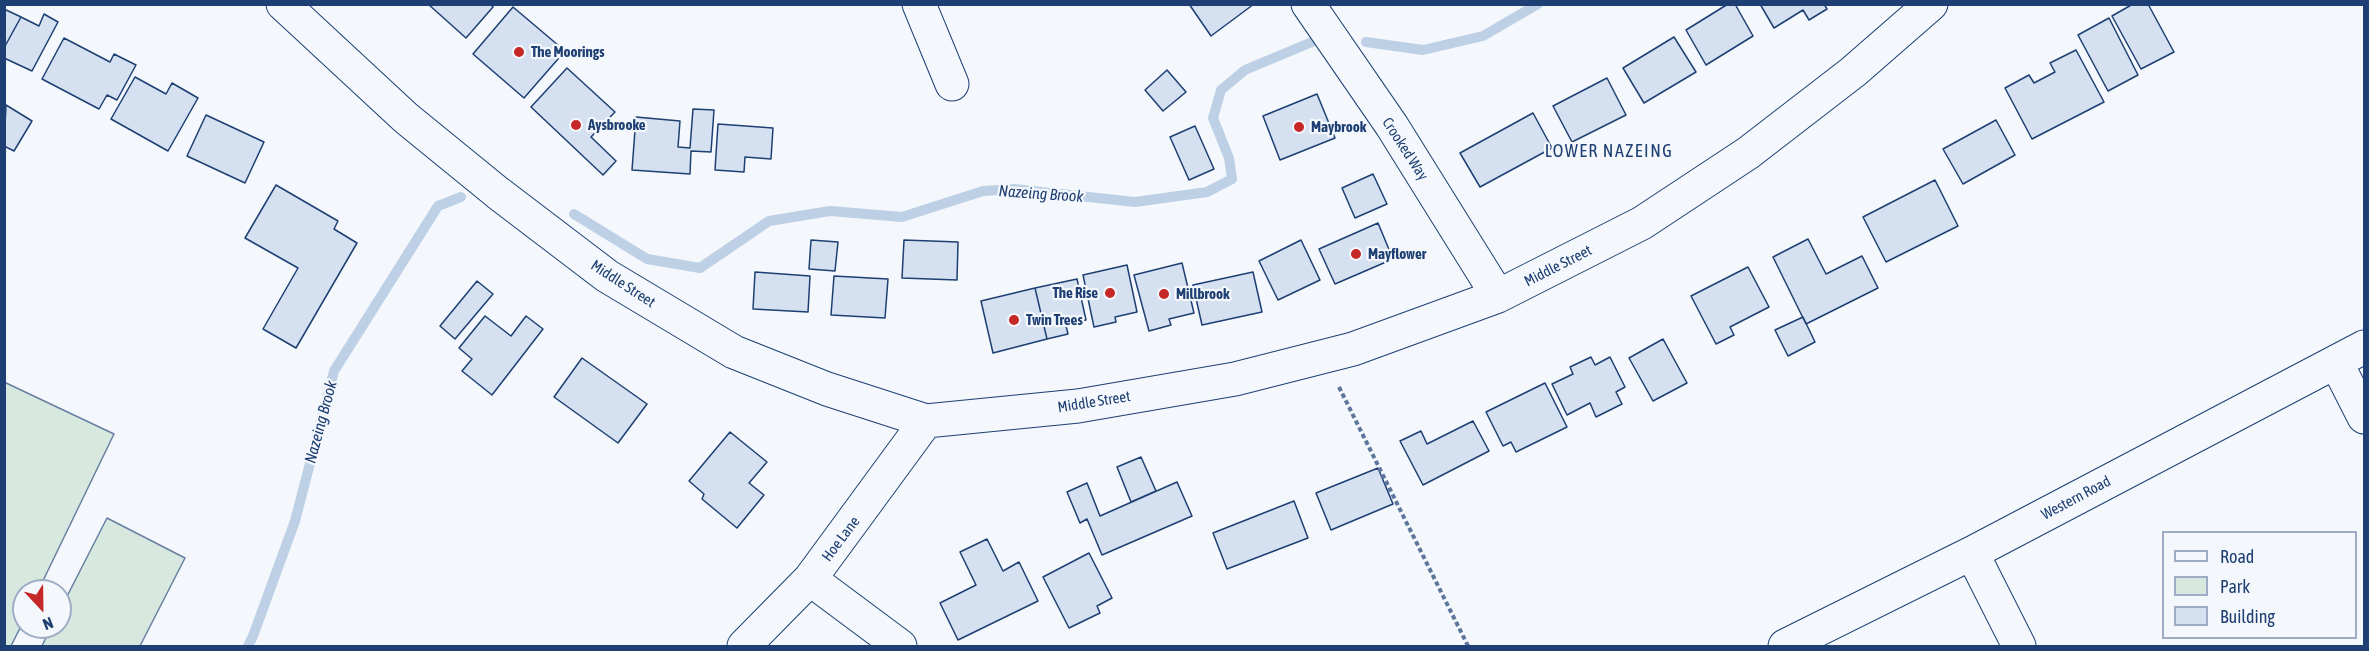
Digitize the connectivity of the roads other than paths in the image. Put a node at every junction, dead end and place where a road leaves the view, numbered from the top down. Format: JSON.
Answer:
{"nodes":[{"id":1,"x":283,"y":4,"type":"edge"},
{"id":2,"x":919,"y":4,"type":"edge"},
{"id":3,"x":1308,"y":4,"type":"edge"},
{"id":4,"x":1931,"y":4,"type":"edge"},
{"id":5,"x":952,"y":84,"type":"dead end"},
{"id":6,"x":1498,"y":296,"type":"junction"},
{"id":7,"x":2364,"y":347,"type":"edge"},
{"id":8,"x":2336,"y":362,"type":"junction"},
{"id":9,"x":2364,"y":417,"type":"edge"},
{"id":10,"x":926,"y":422,"type":"junction"},
{"id":11,"x":1972,"y":553,"type":"junction"},
{"id":12,"x":810,"y":579,"type":"junction"},
{"id":13,"x":744,"y":646,"type":"edge"},
{"id":14,"x":900,"y":646,"type":"edge"},
{"id":15,"x":1785,"y":646,"type":"edge"},
{"id":16,"x":2019,"y":646,"type":"edge"}],
"edges":[{"from":1,"to":10,"type":"street","name":"Middle Street"},
{"from":2,"to":5,"type":"street"},
{"from":3,"to":6,"type":"street","name":"Crooked Way"},
{"from":4,"to":6,"type":"street","name":"Middle Street"},
{"from":6,"to":10,"type":"street","name":"Middle Street"},
{"from":7,"to":8,"type":"street","name":"Western Road"},
{"from":8,"to":9,"type":"street"},
{"from":8,"to":11,"type":"street","name":"Western Road"},
{"from":10,"to":12,"type":"street","name":"Hoe Lane"},
{"from":11,"to":15,"type":"street","name":"Western Road"},
{"from":11,"to":16,"type":"street"},
{"from":12,"to":13,"type":"street","name":"Hoe Lane"},
{"from":12,"to":14,"type":"street"}]}
